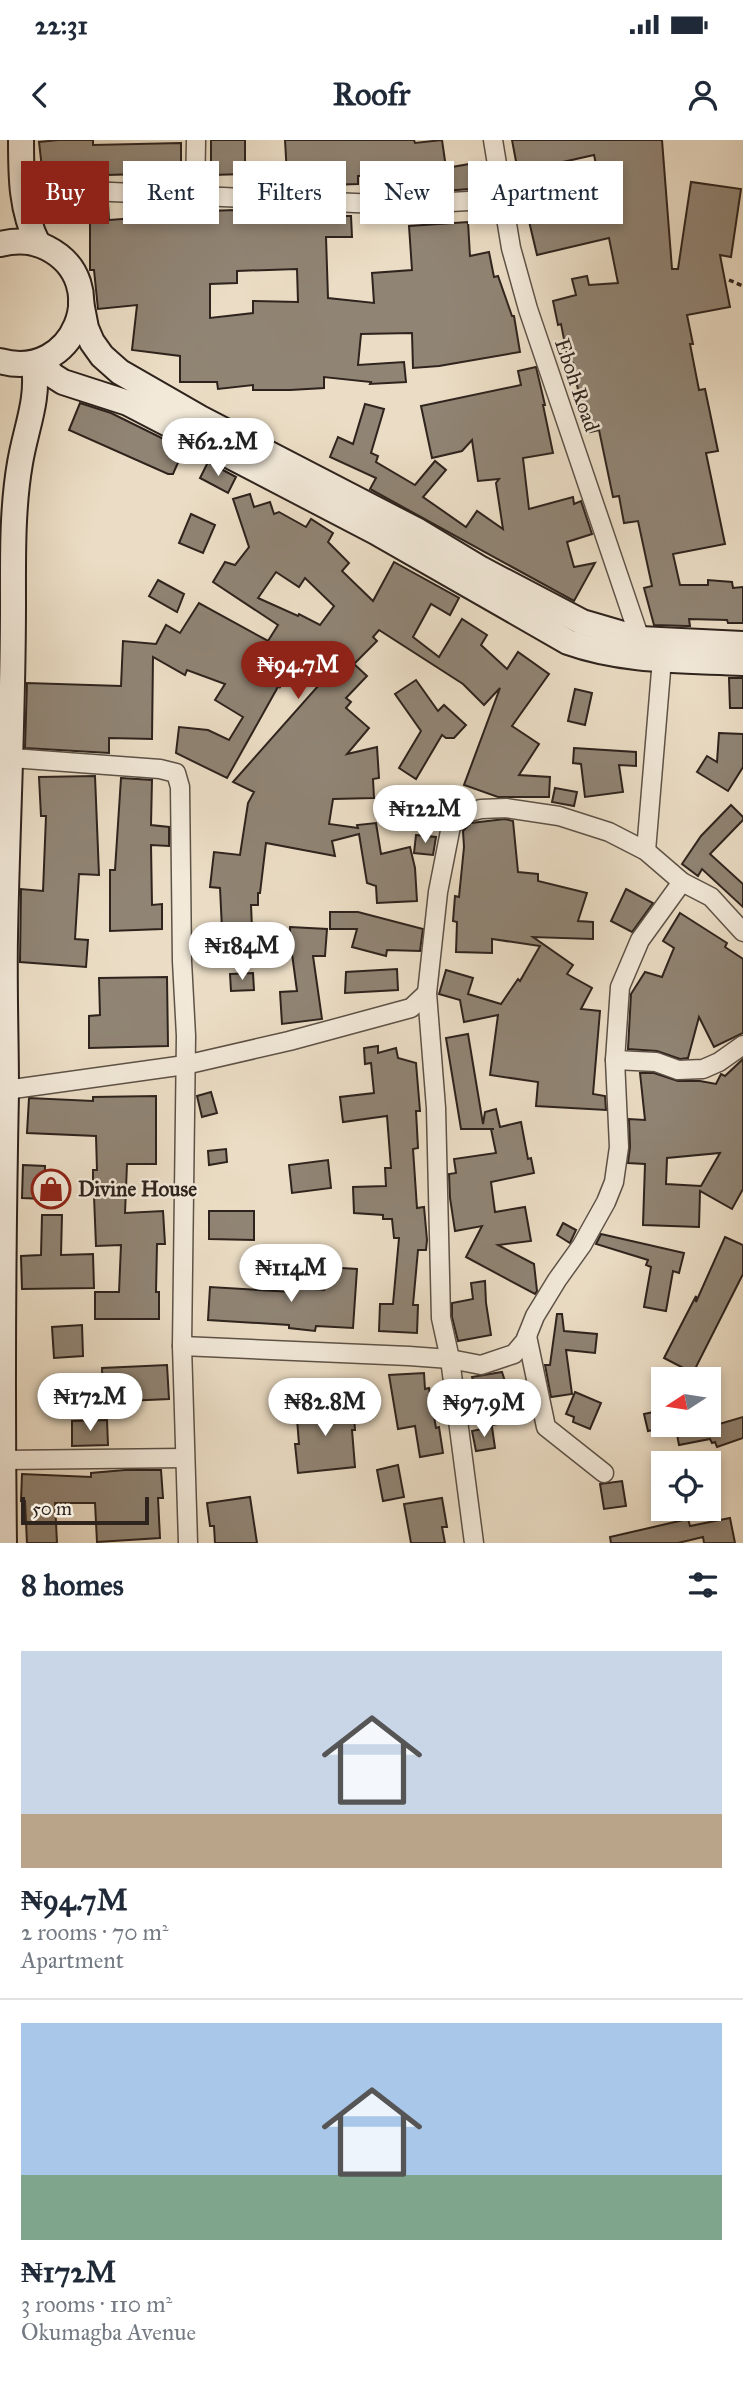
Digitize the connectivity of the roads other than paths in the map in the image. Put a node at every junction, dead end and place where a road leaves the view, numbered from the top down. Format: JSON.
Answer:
{"nodes":[{"id":1,"x":21,"y":140,"type":"edge"},
{"id":2,"x":196,"y":140,"type":"edge"},
{"id":3,"x":493,"y":140,"type":"edge"},
{"id":4,"x":21,"y":161,"type":"edge"},
{"id":5,"x":196,"y":161,"type":"edge"},
{"id":6,"x":496,"y":161,"type":"edge"},
{"id":7,"x":219,"y":197,"type":"edge"},
{"id":8,"x":468,"y":201,"type":"edge"},
{"id":9,"x":30,"y":224,"type":"edge"},
{"id":10,"x":507,"y":224,"type":"edge"},
{"id":11,"x":0,"y":244,"type":"edge"},
{"id":12,"x":38,"y":244,"type":"junction"},
{"id":13,"x":81,"y":302,"type":"junction"},
{"id":14,"x":0,"y":361,"type":"edge"},
{"id":15,"x":37,"y":362,"type":"junction"},
{"id":16,"x":640,"y":639,"type":"junction"},
{"id":17,"x":743,"y":644,"type":"edge"},
{"id":18,"x":662,"y":659,"type":"junction"},
{"id":19,"x":743,"y":663,"type":"edge"},
{"id":20,"x":12,"y":758,"type":"junction"},
{"id":21,"x":646,"y":851,"type":"junction"},
{"id":22,"x":682,"y":882,"type":"junction"},
{"id":23,"x":743,"y":932,"type":"edge"},
{"id":24,"x":426,"y":993,"type":"junction"},
{"id":25,"x":743,"y":1045,"type":"edge"},
{"id":26,"x":615,"y":1060,"type":"junction"},
{"id":27,"x":185,"y":1065,"type":"junction"},
{"id":28,"x":6,"y":1090,"type":"junction"},
{"id":29,"x":1,"y":1204,"type":"edge"},
{"id":30,"x":527,"y":1336,"type":"junction"},
{"id":31,"x":182,"y":1346,"type":"junction"},
{"id":32,"x":450,"y":1359,"type":"junction"},
{"id":33,"x":184,"y":1458,"type":"junction"},
{"id":34,"x":3,"y":1460,"type":"junction"},
{"id":35,"x":604,"y":1473,"type":"dead end"},
{"id":36,"x":5,"y":1543,"type":"edge"},
{"id":37,"x":188,"y":1543,"type":"edge"},
{"id":38,"x":474,"y":1543,"type":"edge"}],
"edges":[{"from":1,"to":4,"type":"main road"},
{"from":2,"to":5,"type":"street"},
{"from":3,"to":6,"type":"street","name":"Eboh Road"},
{"from":7,"to":8,"type":"street"},
{"from":9,"to":12,"type":"main road"},
{"from":10,"to":16,"type":"street","name":"Eboh Road"},
{"from":11,"to":12,"type":"main road"},
{"from":12,"to":13,"type":"main road"},
{"from":13,"to":15,"type":"main road"},
{"from":13,"to":16,"type":"main road"},
{"from":14,"to":15,"type":"main road"},
{"from":15,"to":18,"type":"main road"},
{"from":15,"to":20,"type":"main road"},
{"from":16,"to":17,"type":"main road"},
{"from":18,"to":19,"type":"main road"},
{"from":18,"to":21,"type":"street"},
{"from":20,"to":27,"type":"street"},
{"from":20,"to":28,"type":"main road"},
{"from":21,"to":22,"type":"street"},
{"from":21,"to":24,"type":"street"},
{"from":22,"to":23,"type":"street"},
{"from":22,"to":26,"type":"street"},
{"from":24,"to":27,"type":"street"},
{"from":24,"to":32,"type":"street"},
{"from":25,"to":26,"type":"street"},
{"from":26,"to":30,"type":"street"},
{"from":27,"to":28,"type":"street"},
{"from":27,"to":31,"type":"street"},
{"from":28,"to":29,"type":"main road"},
{"from":29,"to":34,"type":"main road"},
{"from":30,"to":32,"type":"street"},
{"from":30,"to":35,"type":"street"},
{"from":31,"to":32,"type":"street"},
{"from":31,"to":33,"type":"street"},
{"from":32,"to":38,"type":"street"},
{"from":33,"to":34,"type":"street"},
{"from":33,"to":37,"type":"street"},
{"from":34,"to":36,"type":"main road"}]}
